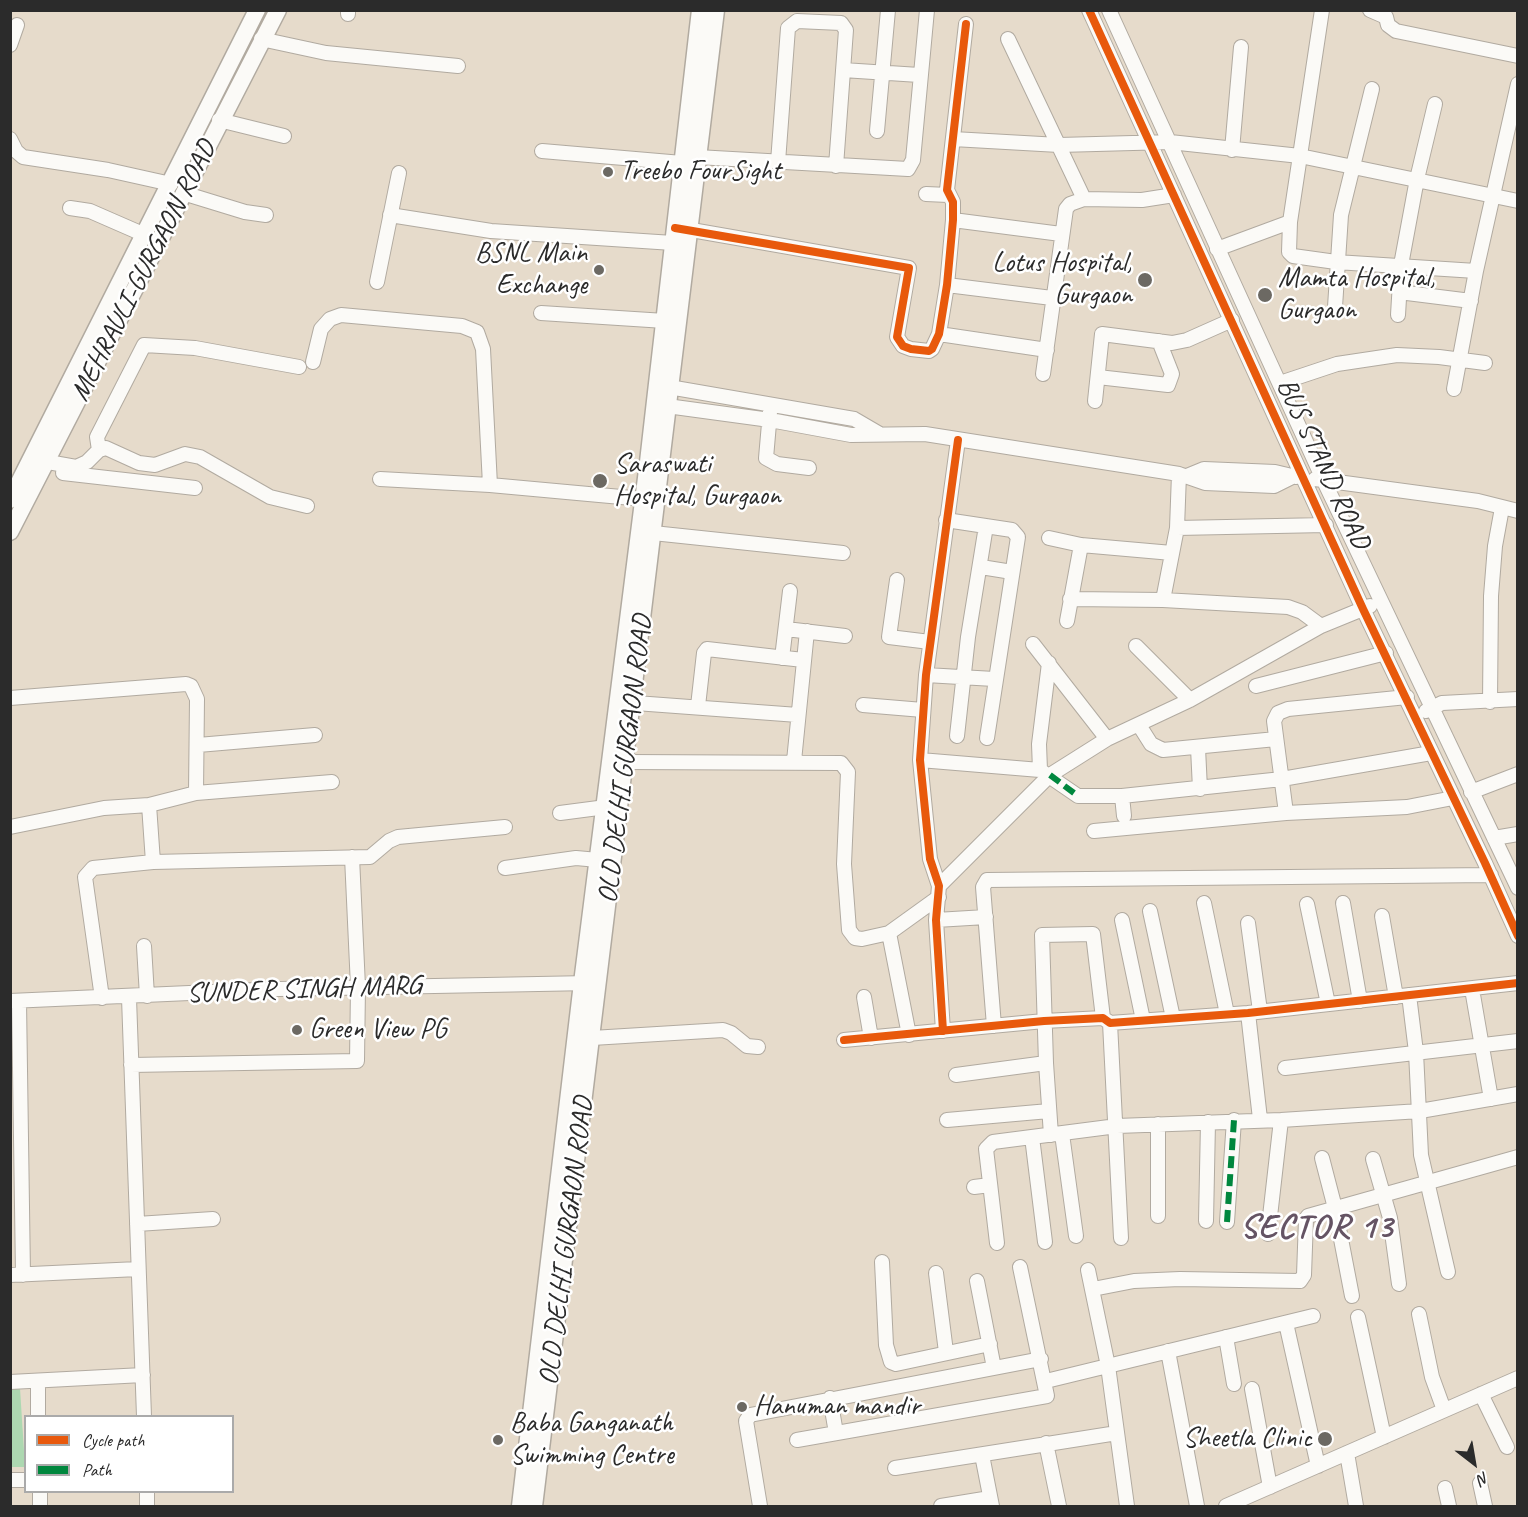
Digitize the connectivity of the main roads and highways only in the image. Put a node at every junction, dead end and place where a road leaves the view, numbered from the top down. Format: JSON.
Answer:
{"nodes":[{"id":1,"x":257,"y":10,"type":"edge"},
{"id":2,"x":278,"y":10,"type":"edge"},
{"id":3,"x":700,"y":10,"type":"edge"},
{"id":4,"x":716,"y":10,"type":"edge"},
{"id":5,"x":202,"y":138,"type":"junction"},
{"id":6,"x":690,"y":160,"type":"junction"},
{"id":7,"x":177,"y":188,"type":"junction"},
{"id":8,"x":679,"y":234,"type":"junction"},
{"id":9,"x":40,"y":468,"type":"junction"},
{"id":10,"x":10,"y":500,"type":"edge"},
{"id":11,"x":10,"y":532,"type":"edge"},
{"id":12,"x":625,"y":702,"type":"junction"},
{"id":13,"x":590,"y":983,"type":"junction"},
{"id":14,"x":549,"y":1325,"type":"junction"},
{"id":15,"x":520,"y":1506,"type":"edge"},
{"id":16,"x":534,"y":1506,"type":"edge"}],
"edges":[{"from":1,"to":5,"type":"main road","name":"MEHRAULI-GURGAON ROAD"},
{"from":2,"to":5,"type":"main road","name":"MEHRAULI-GURGAON ROAD"},
{"from":3,"to":6,"type":"main road","name":"OLD DELHI GURGAON ROAD"},
{"from":4,"to":6,"type":"main road","name":"OLD DELHI GURGAON ROAD"},
{"from":5,"to":7,"type":"main road","name":"MEHRAULI-GURGAON ROAD"},
{"from":6,"to":8,"type":"main road","name":"OLD DELHI GURGAON ROAD"},
{"from":7,"to":9,"type":"main road","name":"MEHRAULI-GURGAON ROAD"},
{"from":7,"to":9,"type":"main road","name":"MEHRAULI-GURGAON ROAD"},
{"from":8,"to":12,"type":"main road","name":"OLD DELHI GURGAON ROAD"},
{"from":8,"to":12,"type":"main road","name":"OLD DELHI GURGAON ROAD"},
{"from":9,"to":10,"type":"main road","name":"MEHRAULI-GURGAON ROAD"},
{"from":9,"to":11,"type":"main road","name":"MEHRAULI-GURGAON ROAD"},
{"from":12,"to":13,"type":"main road","name":"OLD DELHI GURGAON ROAD"},
{"from":12,"to":13,"type":"main road","name":"OLD DELHI GURGAON ROAD"},
{"from":13,"to":14,"type":"main road","name":"OLD DELHI GURGAON ROAD"},
{"from":13,"to":14,"type":"main road","name":"OLD DELHI GURGAON ROAD"},
{"from":14,"to":15,"type":"main road","name":"OLD DELHI GURGAON ROAD"},
{"from":14,"to":16,"type":"main road","name":"OLD DELHI GURGAON ROAD"}]}
